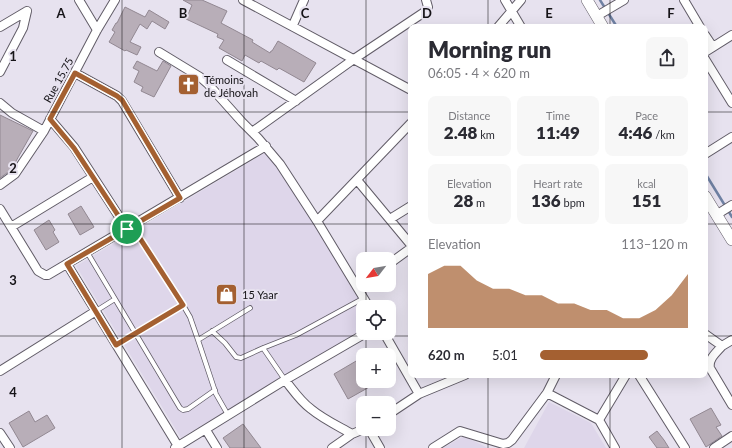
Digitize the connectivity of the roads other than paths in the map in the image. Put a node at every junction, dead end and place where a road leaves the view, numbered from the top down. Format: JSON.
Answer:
{"nodes":[{"id":1,"x":79,"y":0,"type":"edge"},
{"id":2,"x":114,"y":0,"type":"edge"},
{"id":3,"x":243,"y":0,"type":"edge"},
{"id":4,"x":304,"y":0,"type":"edge"},
{"id":5,"x":426,"y":0,"type":"edge"},
{"id":6,"x":505,"y":0,"type":"edge"},
{"id":7,"x":521,"y":0,"type":"edge"},
{"id":8,"x":587,"y":0,"type":"edge"},
{"id":9,"x":624,"y":0,"type":"edge"},
{"id":10,"x":684,"y":0,"type":"edge"},
{"id":11,"x":512,"y":11,"type":"junction"},
{"id":12,"x":603,"y":12,"type":"junction"},
{"id":13,"x":501,"y":24,"type":"edge"},
{"id":14,"x":519,"y":24,"type":"edge"},
{"id":15,"x":603,"y":24,"type":"edge"},
{"id":16,"x":698,"y":24,"type":"edge"},
{"id":17,"x":293,"y":26,"type":"junction"},
{"id":18,"x":0,"y":27,"type":"edge"},
{"id":19,"x":97,"y":30,"type":"junction"},
{"id":20,"x":732,"y":35,"type":"edge"},
{"id":21,"x":708,"y":40,"type":"edge"},
{"id":22,"x":712,"y":47,"type":"junction"},
{"id":23,"x":708,"y":50,"type":"edge"},
{"id":24,"x":159,"y":52,"type":"dead end"},
{"id":25,"x":354,"y":59,"type":"junction"},
{"id":26,"x":227,"y":60,"type":"dead end"},
{"id":27,"x":708,"y":64,"type":"edge"},
{"id":28,"x":0,"y":72,"type":"edge"},
{"id":29,"x":75,"y":73,"type":"junction"},
{"id":30,"x":408,"y":88,"type":"edge"},
{"id":31,"x":296,"y":101,"type":"junction"},
{"id":32,"x":732,"y":103,"type":"edge"},
{"id":33,"x":0,"y":104,"type":"edge"},
{"id":34,"x":50,"y":119,"type":"junction"},
{"id":35,"x":408,"y":126,"type":"edge"},
{"id":36,"x":44,"y":131,"type":"junction"},
{"id":37,"x":252,"y":132,"type":"junction"},
{"id":38,"x":732,"y":137,"type":"edge"},
{"id":39,"x":266,"y":146,"type":"junction"},
{"id":40,"x":708,"y":152,"type":"edge"},
{"id":41,"x":93,"y":177,"type":"junction"},
{"id":42,"x":357,"y":180,"type":"junction"},
{"id":43,"x":0,"y":185,"type":"edge"},
{"id":44,"x":180,"y":198,"type":"junction"},
{"id":45,"x":708,"y":198,"type":"edge"},
{"id":46,"x":408,"y":208,"type":"edge"},
{"id":47,"x":0,"y":209,"type":"edge"},
{"id":48,"x":725,"y":209,"type":"edge"},
{"id":49,"x":390,"y":219,"type":"junction"},
{"id":50,"x":317,"y":220,"type":"junction"},
{"id":51,"x":11,"y":227,"type":"junction"},
{"id":52,"x":130,"y":227,"type":"junction"},
{"id":53,"x":408,"y":240,"type":"edge"},
{"id":54,"x":732,"y":240,"type":"edge"},
{"id":55,"x":408,"y":250,"type":"edge"},
{"id":56,"x":87,"y":252,"type":"junction"},
{"id":57,"x":396,"y":259,"type":"edge"},
{"id":58,"x":67,"y":264,"type":"junction"},
{"id":59,"x":356,"y":277,"type":"edge"},
{"id":60,"x":362,"y":292,"type":"edge"},
{"id":61,"x":364,"y":298,"type":"joint"},
{"id":62,"x":115,"y":299,"type":"junction"},
{"id":63,"x":183,"y":305,"type":"junction"},
{"id":64,"x":250,"y":308,"type":"dead end"},
{"id":65,"x":96,"y":311,"type":"junction"},
{"id":66,"x":212,"y":331,"type":"junction"},
{"id":67,"x":136,"y":334,"type":"junction"},
{"id":68,"x":708,"y":336,"type":"edge"},
{"id":69,"x":356,"y":339,"type":"edge"},
{"id":70,"x":198,"y":340,"type":"junction"},
{"id":71,"x":388,"y":340,"type":"edge"},
{"id":72,"x":732,"y":340,"type":"edge"},
{"id":73,"x":116,"y":345,"type":"junction"},
{"id":74,"x":722,"y":346,"type":"junction"},
{"id":75,"x":262,"y":348,"type":"junction"},
{"id":76,"x":0,"y":370,"type":"edge"},
{"id":77,"x":408,"y":375,"type":"edge"},
{"id":78,"x":410,"y":378,"type":"edge"},
{"id":79,"x":458,"y":378,"type":"edge"},
{"id":80,"x":554,"y":378,"type":"edge"},
{"id":81,"x":624,"y":378,"type":"edge"},
{"id":82,"x":641,"y":378,"type":"edge"},
{"id":83,"x":285,"y":380,"type":"junction"},
{"id":84,"x":215,"y":390,"type":"junction"},
{"id":85,"x":547,"y":393,"type":"junction"},
{"id":86,"x":419,"y":394,"type":"junction"},
{"id":87,"x":732,"y":405,"type":"edge"},
{"id":88,"x":396,"y":409,"type":"edge"},
{"id":89,"x":229,"y":415,"type":"junction"},
{"id":90,"x":599,"y":420,"type":"junction"},
{"id":91,"x":206,"y":430,"type":"junction"},
{"id":92,"x":356,"y":432,"type":"edge"},
{"id":93,"x":0,"y":433,"type":"edge"},
{"id":94,"x":352,"y":434,"type":"junction"},
{"id":95,"x":373,"y":436,"type":"edge"},
{"id":96,"x":732,"y":436,"type":"edge"},
{"id":97,"x":177,"y":447,"type":"edge"},
{"id":98,"x":10,"y":448,"type":"edge"},
{"id":99,"x":217,"y":448,"type":"edge"},
{"id":100,"x":332,"y":448,"type":"edge"},
{"id":101,"x":380,"y":448,"type":"edge"},
{"id":102,"x":433,"y":448,"type":"edge"},
{"id":103,"x":615,"y":448,"type":"edge"},
{"id":104,"x":685,"y":448,"type":"edge"},
{"id":105,"x":714,"y":448,"type":"edge"}],
"edges":[{"from":1,"to":19,"type":"street"},
{"from":2,"to":19,"type":"street","name":"Rue 15.75"},
{"from":3,"to":17,"type":"street"},
{"from":4,"to":17,"type":"street"},
{"from":5,"to":25,"type":"street"},
{"from":6,"to":11,"type":"street"},
{"from":7,"to":11,"type":"street"},
{"from":8,"to":12,"type":"street"},
{"from":9,"to":12,"type":"street"},
{"from":10,"to":16,"type":"street"},
{"from":11,"to":13,"type":"street"},
{"from":11,"to":14,"type":"street"},
{"from":12,"to":15,"type":"street"},
{"from":17,"to":25,"type":"street"},
{"from":18,"to":28,"type":"street"},
{"from":19,"to":29,"type":"street","name":"Rue 15.75"},
{"from":20,"to":22,"type":"street"},
{"from":21,"to":22,"type":"street"},
{"from":22,"to":23,"type":"street"},
{"from":24,"to":37,"type":"street"},
{"from":25,"to":30,"type":"street"},
{"from":25,"to":31,"type":"street"},
{"from":26,"to":31,"type":"street"},
{"from":27,"to":32,"type":"street"},
{"from":29,"to":34,"type":"street","name":"Rue 15.75"},
{"from":29,"to":44,"type":"street"},
{"from":31,"to":37,"type":"street"},
{"from":33,"to":36,"type":"street"},
{"from":34,"to":36,"type":"street","name":"Rue 15.75"},
{"from":34,"to":41,"type":"street"},
{"from":35,"to":42,"type":"street"},
{"from":36,"to":43,"type":"street","name":"Rue 15.75"},
{"from":37,"to":39,"type":"street"},
{"from":38,"to":40,"type":"street"},
{"from":39,"to":44,"type":"street"},
{"from":39,"to":50,"type":"street"},
{"from":41,"to":51,"type":"street"},
{"from":41,"to":52,"type":"street"},
{"from":42,"to":49,"type":"street"},
{"from":42,"to":50,"type":"street"},
{"from":44,"to":52,"type":"street"},
{"from":45,"to":48,"type":"street"},
{"from":46,"to":49,"type":"street"},
{"from":47,"to":51,"type":"street"},
{"from":48,"to":54,"type":"street"},
{"from":49,"to":53,"type":"street"},
{"from":50,"to":59,"type":"street"},
{"from":51,"to":58,"type":"street"},
{"from":52,"to":56,"type":"street"},
{"from":52,"to":63,"type":"lane"},
{"from":55,"to":57,"type":"street"},
{"from":56,"to":58,"type":"street"},
{"from":56,"to":62,"type":"lane"},
{"from":58,"to":65,"type":"street"},
{"from":60,"to":61,"type":"street"},
{"from":61,"to":75,"type":"lane"},
{"from":62,"to":65,"type":"lane"},
{"from":62,"to":67,"type":"lane"},
{"from":63,"to":67,"type":"lane"},
{"from":63,"to":70,"type":"lane"},
{"from":64,"to":66,"type":"lane"},
{"from":65,"to":73,"type":"street"},
{"from":65,"to":76,"type":"street"},
{"from":66,"to":70,"type":"lane"},
{"from":66,"to":75,"type":"lane"},
{"from":67,"to":73,"type":"lane"},
{"from":67,"to":84,"type":"lane"},
{"from":68,"to":74,"type":"street"},
{"from":69,"to":83,"type":"street"},
{"from":70,"to":84,"type":"lane"},
{"from":71,"to":77,"type":"street"},
{"from":72,"to":74,"type":"street"},
{"from":73,"to":97,"type":"street"},
{"from":74,"to":87,"type":"street"},
{"from":75,"to":83,"type":"lane"},
{"from":78,"to":86,"type":"street"},
{"from":79,"to":86,"type":"street"},
{"from":80,"to":85,"type":"street"},
{"from":81,"to":90,"type":"street"},
{"from":82,"to":104,"type":"street"},
{"from":83,"to":89,"type":"street"},
{"from":83,"to":94,"type":"street"},
{"from":84,"to":89,"type":"lane"},
{"from":85,"to":90,"type":"street"},
{"from":85,"to":102,"type":"street"},
{"from":86,"to":88,"type":"street"},
{"from":89,"to":91,"type":"street"},
{"from":90,"to":103,"type":"street"},
{"from":91,"to":97,"type":"street"},
{"from":91,"to":99,"type":"street"},
{"from":92,"to":94,"type":"street"},
{"from":93,"to":98,"type":"street"},
{"from":94,"to":100,"type":"street"},
{"from":95,"to":101,"type":"street"},
{"from":96,"to":105,"type":"street"}]}
